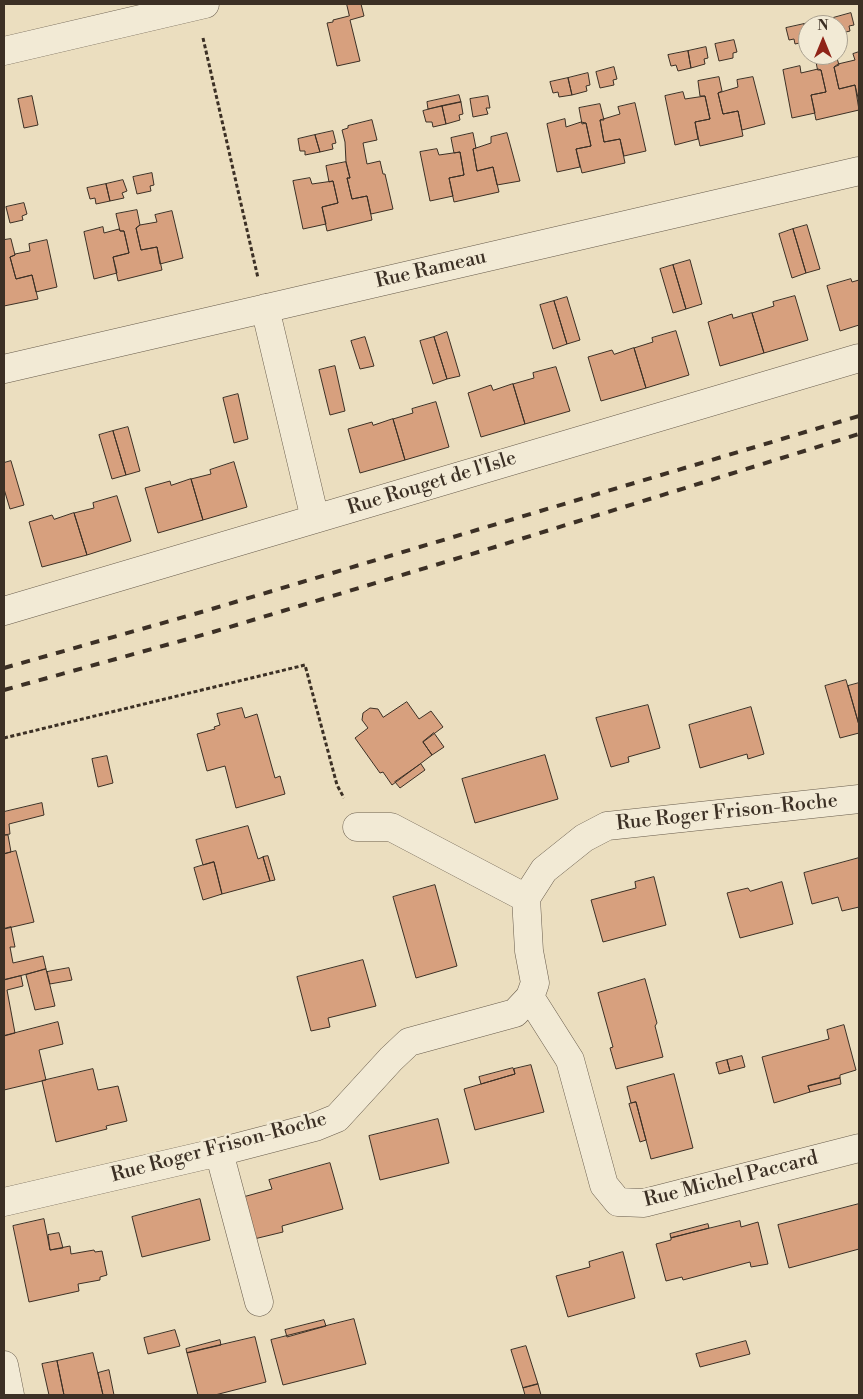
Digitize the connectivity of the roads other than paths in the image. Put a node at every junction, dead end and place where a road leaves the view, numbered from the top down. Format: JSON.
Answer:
{"nodes":[{"id":1,"x":200,"y":5,"type":"edge"},
{"id":2,"x":4,"y":51,"type":"edge"},
{"id":3,"x":859,"y":170,"type":"edge"},
{"id":4,"x":265,"y":308,"type":"junction"},
{"id":5,"x":859,"y":358,"type":"edge"},
{"id":6,"x":4,"y":369,"type":"edge"},
{"id":7,"x":315,"y":519,"type":"junction"},
{"id":8,"x":4,"y":611,"type":"edge"},
{"id":9,"x":859,"y":799,"type":"edge"},
{"id":10,"x":357,"y":827,"type":"road end"},
{"id":11,"x":526,"y":898,"type":"junction"},
{"id":12,"x":530,"y":997,"type":"junction"},
{"id":13,"x":859,"y":1148,"type":"edge"},
{"id":14,"x":219,"y":1152,"type":"junction"},
{"id":15,"x":4,"y":1202,"type":"edge"},
{"id":16,"x":259,"y":1302,"type":"dead end"},
{"id":17,"x":4,"y":1365,"type":"edge"},
{"id":18,"x":10,"y":1395,"type":"edge"}],
"edges":[{"from":1,"to":2,"type":"street"},
{"from":3,"to":4,"type":"street","name":"Rue Rameau"},
{"from":4,"to":6,"type":"street","name":"Rue Rameau"},
{"from":4,"to":7,"type":"street"},
{"from":5,"to":7,"type":"street","name":"Rue Rouget de l'Isle"},
{"from":7,"to":8,"type":"street","name":"Rue Rouget de l'Isle"},
{"from":9,"to":11,"type":"street","name":"Rue Roger Frison-Roche"},
{"from":10,"to":11,"type":"street"},
{"from":11,"to":12,"type":"street"},
{"from":12,"to":13,"type":"street","name":"Rue Michel Paccard"},
{"from":12,"to":14,"type":"street","name":"Rue Roger Frison-Roche"},
{"from":14,"to":15,"type":"street","name":"Rue Roger Frison-Roche"},
{"from":14,"to":16,"type":"street"},
{"from":17,"to":18,"type":"street"}]}
